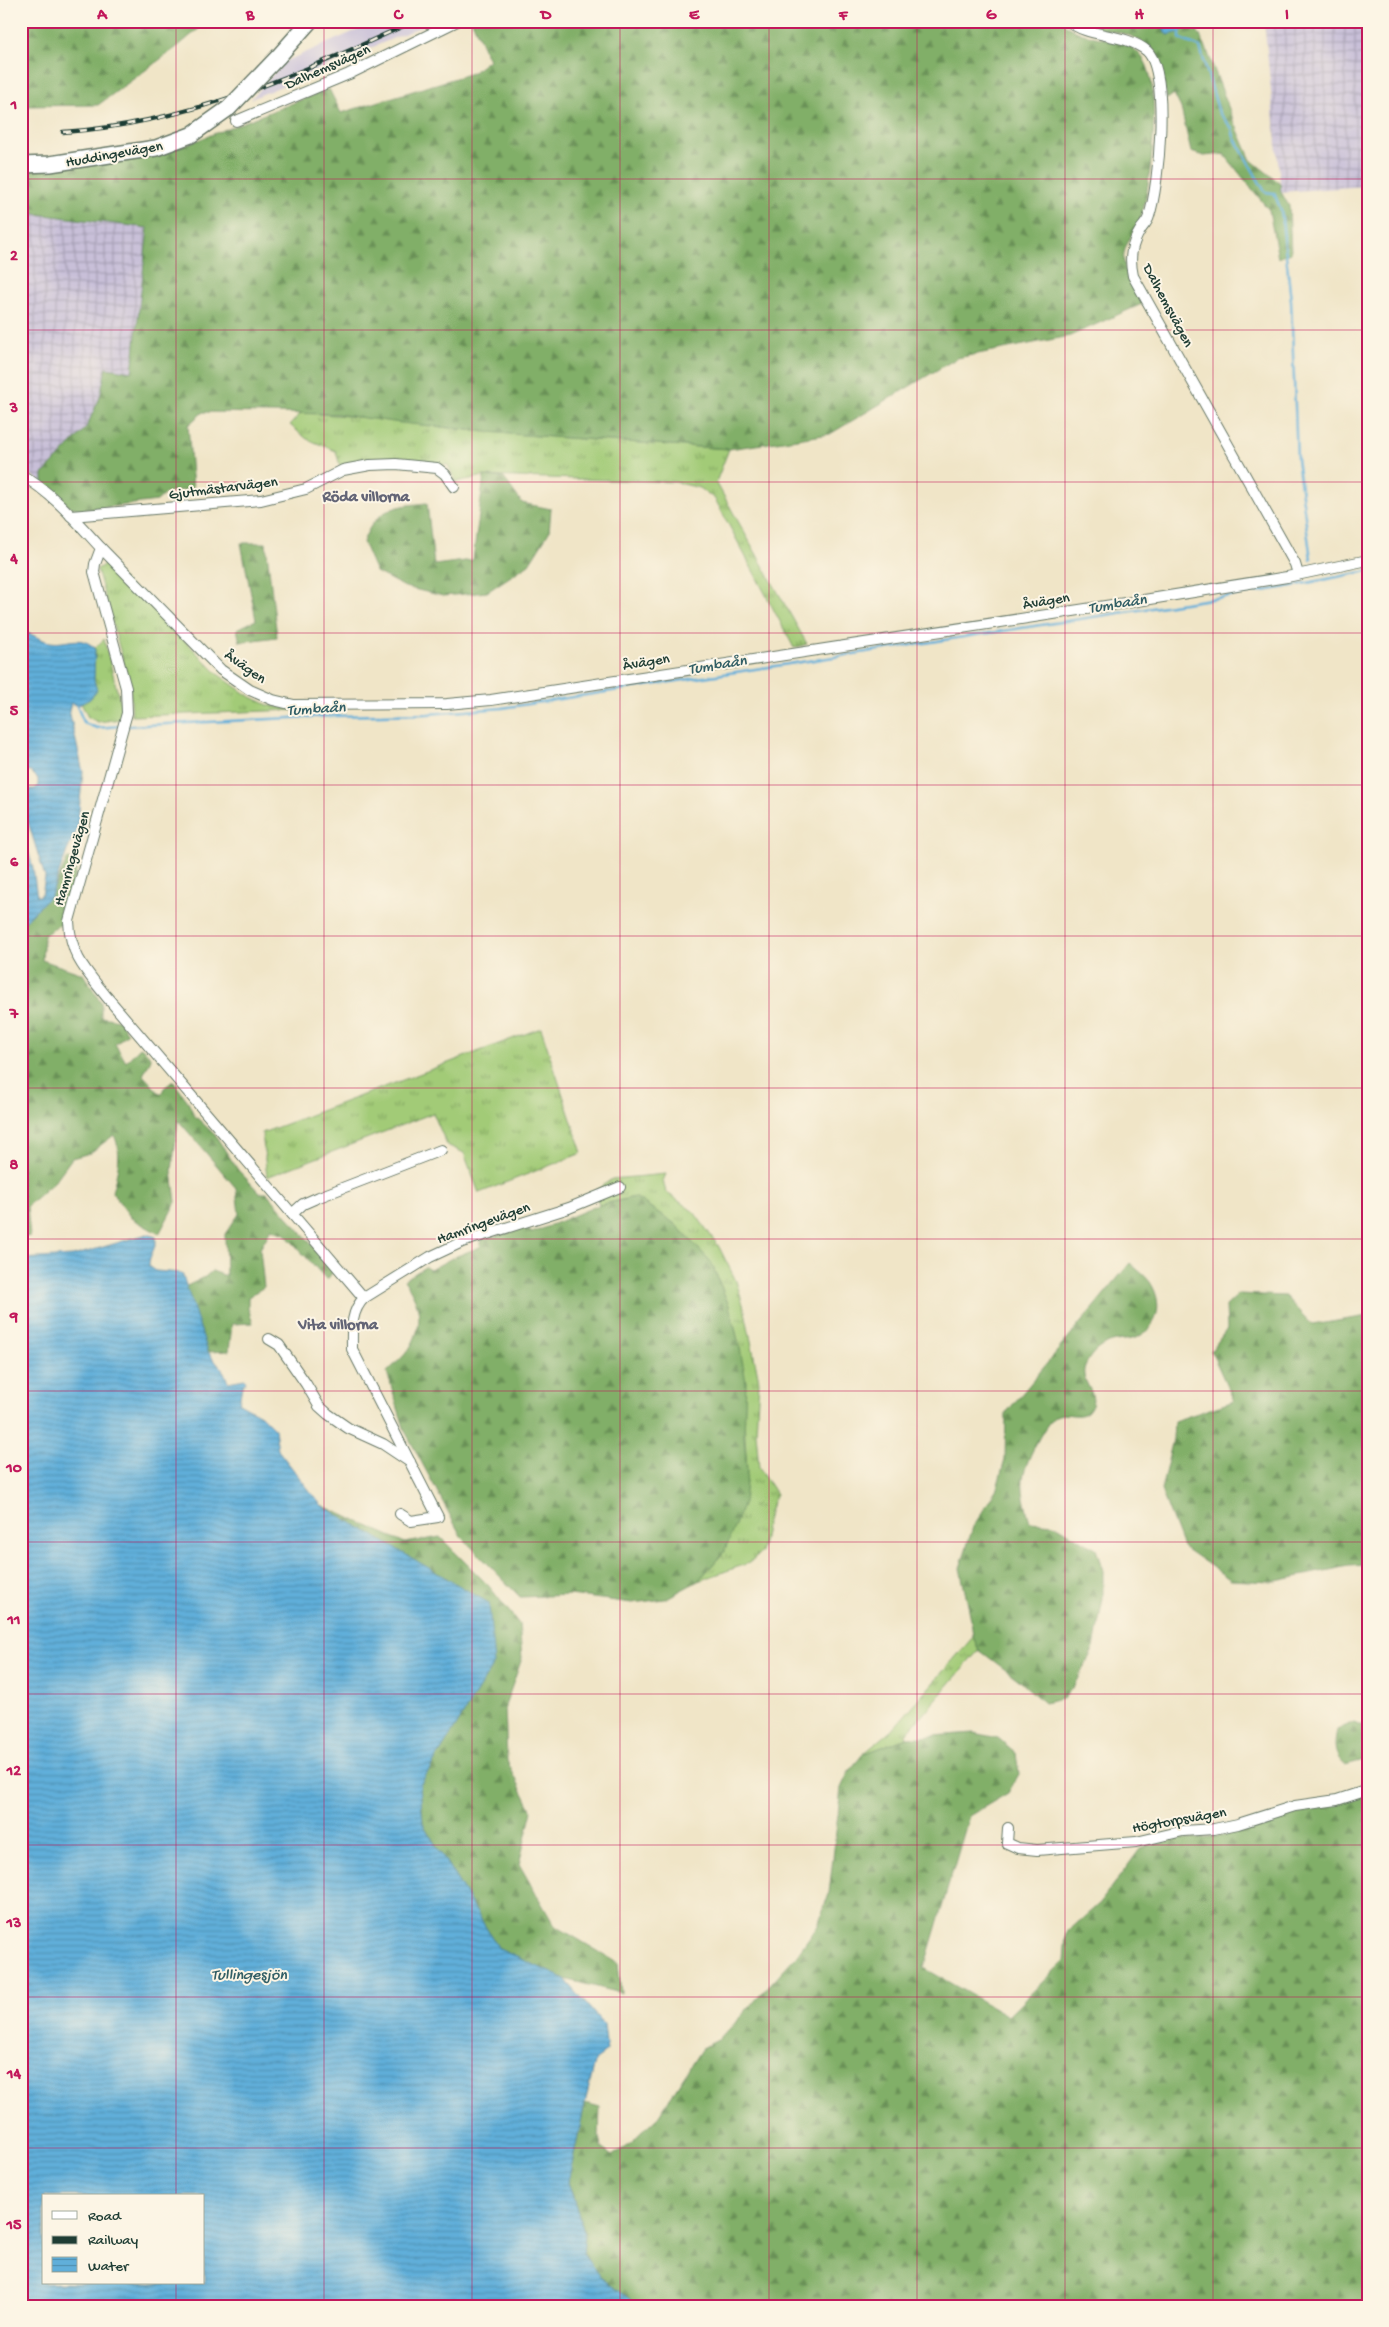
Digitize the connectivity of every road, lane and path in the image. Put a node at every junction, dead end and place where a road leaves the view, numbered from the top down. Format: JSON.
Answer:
{"nodes":[{"id":1,"x":310,"y":21,"type":"edge"},
{"id":2,"x":457,"y":21,"type":"edge"},
{"id":3,"x":1069,"y":21,"type":"edge"},
{"id":4,"x":232,"y":115,"type":"junction"},
{"id":5,"x":21,"y":165,"type":"edge"},
{"id":6,"x":21,"y":475,"type":"edge"},
{"id":7,"x":454,"y":488,"type":"dead end"},
{"id":8,"x":71,"y":516,"type":"junction"},
{"id":9,"x":101,"y":548,"type":"junction"},
{"id":10,"x":1368,"y":560,"type":"edge"},
{"id":11,"x":1298,"y":574,"type":"junction"},
{"id":12,"x":441,"y":1150,"type":"dead end"},
{"id":13,"x":620,"y":1187,"type":"dead end"},
{"id":14,"x":292,"y":1214,"type":"junction"},
{"id":15,"x":364,"y":1298,"type":"junction"},
{"id":16,"x":269,"y":1339,"type":"dead end"},
{"id":17,"x":410,"y":1462,"type":"junction"},
{"id":18,"x":400,"y":1514,"type":"dead end"},
{"id":19,"x":1368,"y":1790,"type":"edge"},
{"id":20,"x":1008,"y":1828,"type":"dead end"}],
"edges":[{"from":1,"to":4,"type":"main road","name":"Huddingevägen","bridge":true},
{"from":2,"to":4,"type":"street","name":"Dalhemsvägen"},
{"from":3,"to":11,"type":"street","name":"Dalhemsvägen"},
{"from":4,"to":5,"type":"main road","name":"Huddingevägen"},
{"from":6,"to":8,"type":"street"},
{"from":7,"to":8,"type":"street","name":"Gjutmästarvägen"},
{"from":8,"to":9,"type":"street"},
{"from":9,"to":11,"type":"street","name":"Åvägen"},
{"from":9,"to":14,"type":"street","name":"Hamringevägen"},
{"from":10,"to":11,"type":"street","name":"Åvägen"},
{"from":12,"to":14,"type":"street"},
{"from":13,"to":15,"type":"street","name":"Hamringevägen"},
{"from":14,"to":15,"type":"street","name":"Hamringevägen"},
{"from":15,"to":17,"type":"street"},
{"from":16,"to":17,"type":"street"},
{"from":17,"to":18,"type":"street"},
{"from":19,"to":20,"type":"street","name":"Högtorpsvägen"}]}
